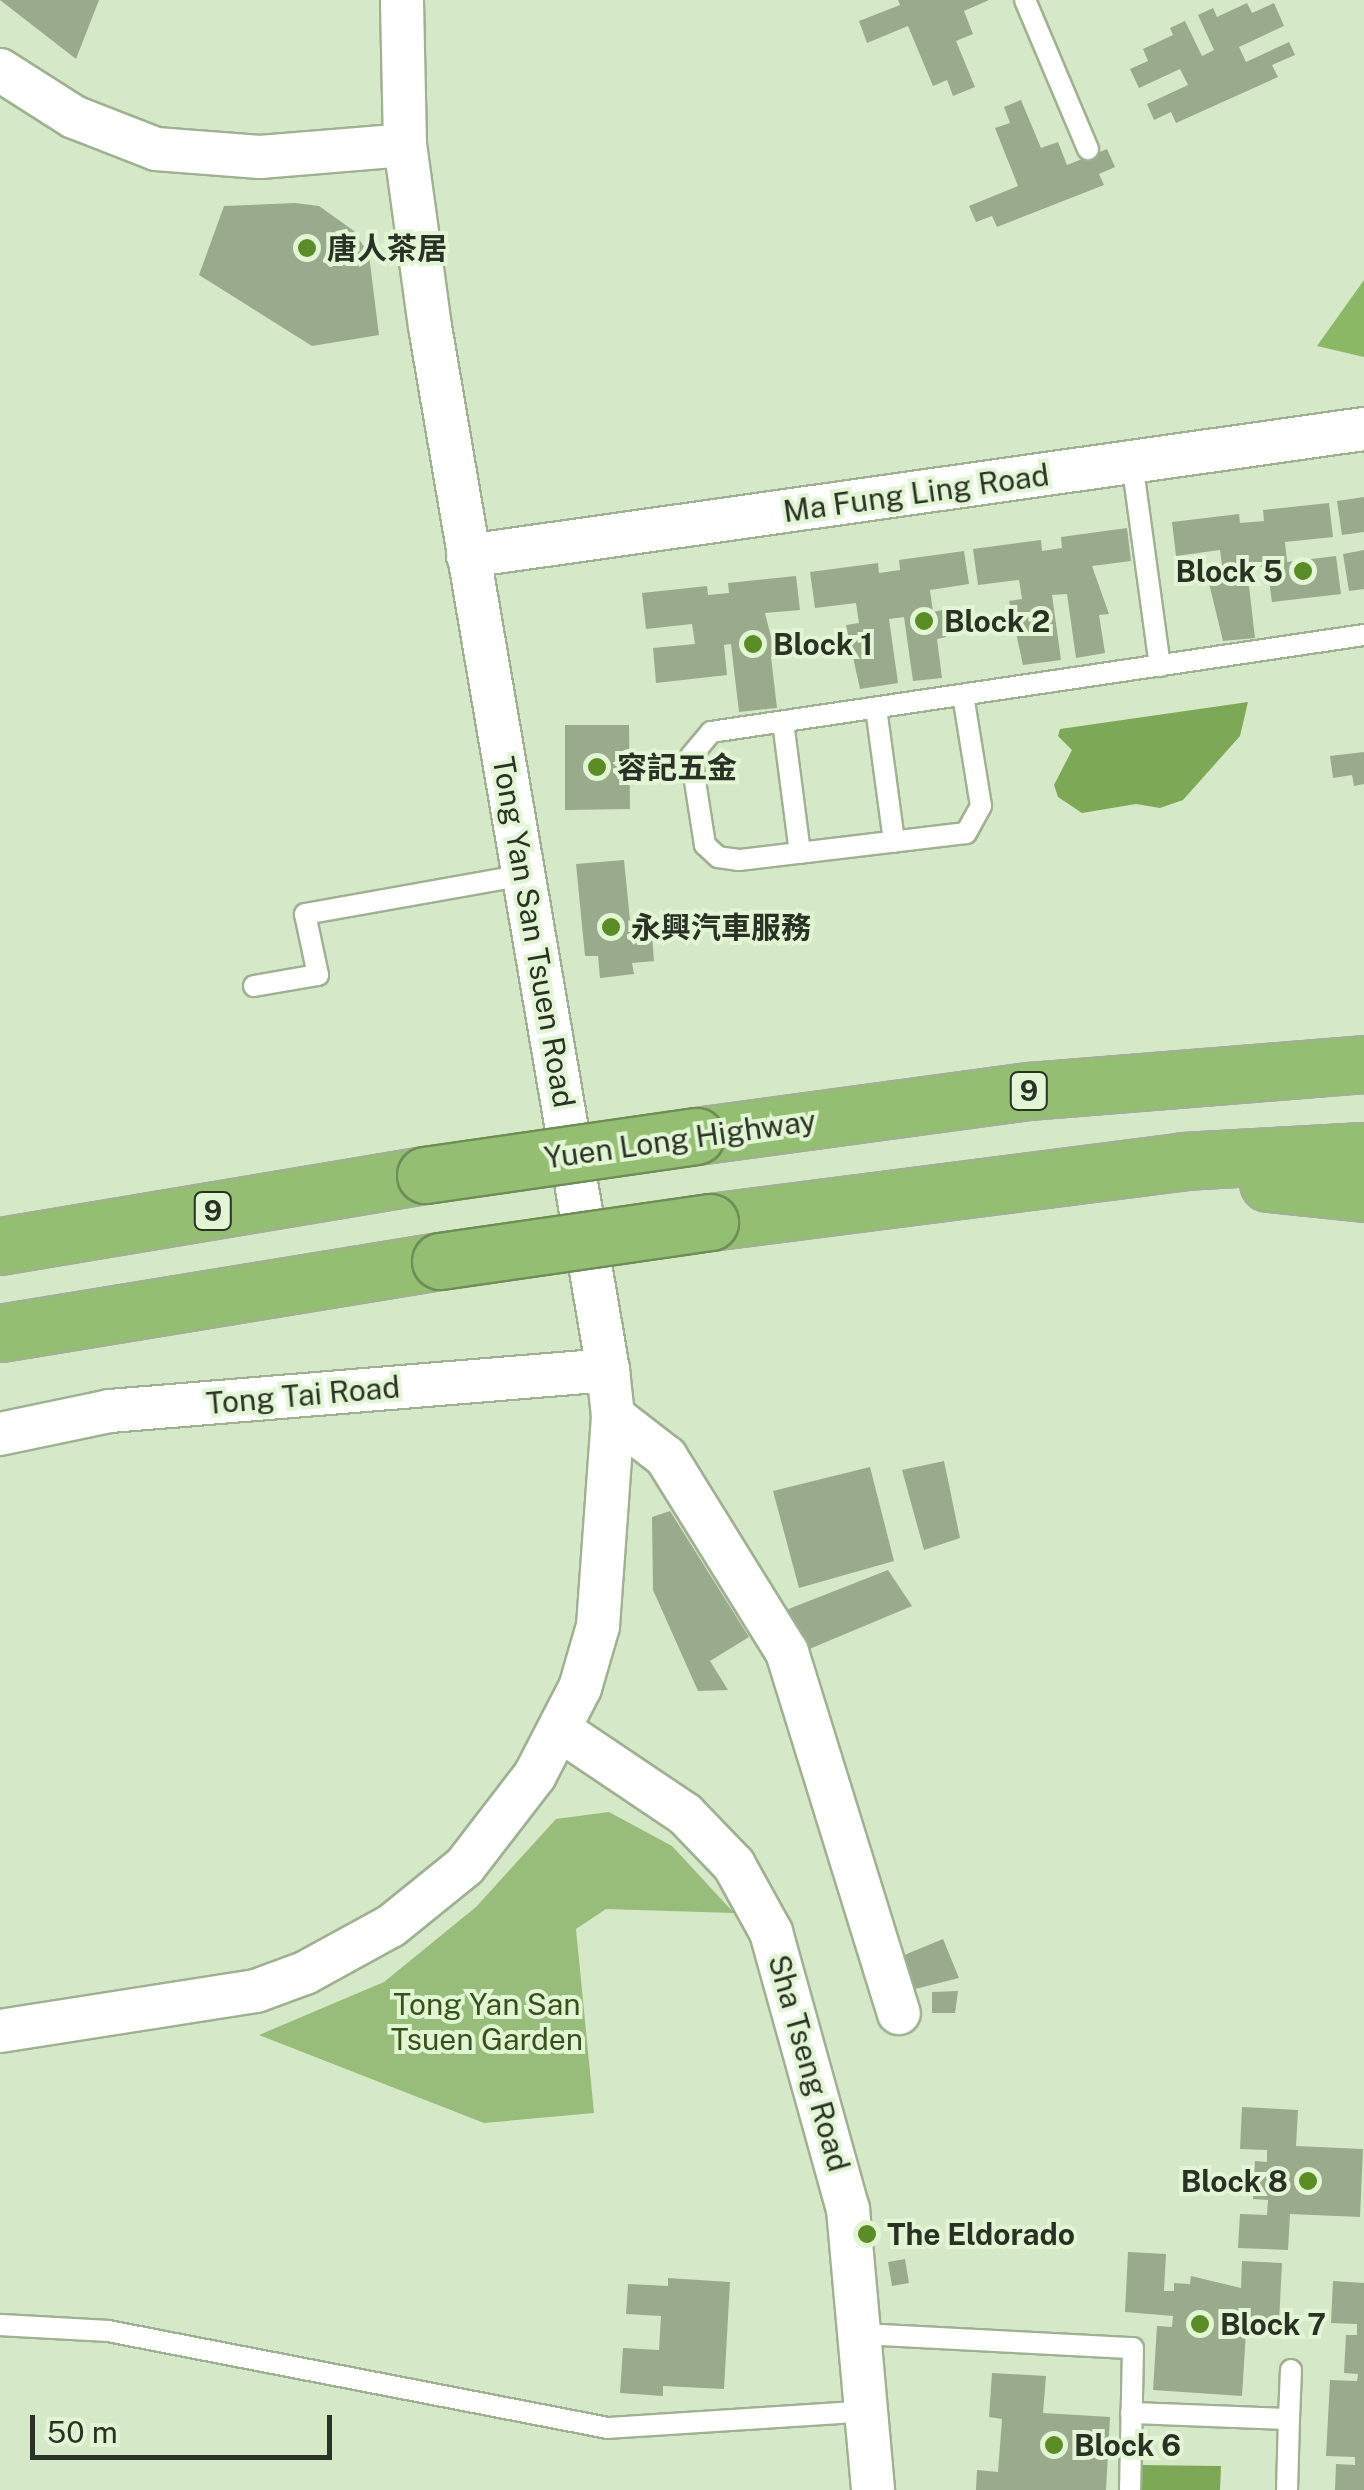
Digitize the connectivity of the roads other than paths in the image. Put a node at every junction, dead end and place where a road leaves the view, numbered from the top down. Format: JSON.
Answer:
{"nodes":[{"id":1,"x":402,"y":0,"type":"edge"},
{"id":2,"x":1025,"y":0,"type":"edge"},
{"id":3,"x":0,"y":70,"type":"edge"},
{"id":4,"x":405,"y":145,"type":"junction"},
{"id":5,"x":1088,"y":149,"type":"dead end"},
{"id":6,"x":1364,"y":430,"type":"edge"},
{"id":7,"x":1132,"y":462,"type":"junction"},
{"id":8,"x":468,"y":556,"type":"junction"},
{"id":9,"x":1364,"y":635,"type":"edge"},
{"id":10,"x":1160,"y":666,"type":"junction"},
{"id":11,"x":963,"y":695,"type":"junction"},
{"id":12,"x":876,"y":708,"type":"junction"},
{"id":13,"x":783,"y":722,"type":"junction"},
{"id":14,"x":894,"y":842,"type":"junction"},
{"id":15,"x":800,"y":853,"type":"junction"},
{"id":16,"x":524,"y":874,"type":"junction"},
{"id":17,"x":254,"y":986,"type":"dead end"},
{"id":18,"x":1364,"y":1064,"type":"edge"},
{"id":19,"x":1364,"y":1151,"type":"edge"},
{"id":20,"x":932,"y":1189,"type":"junction"},
{"id":21,"x":1364,"y":1193,"type":"edge"},
{"id":22,"x":0,"y":1246,"type":"edge"},
{"id":23,"x":0,"y":1332,"type":"edge"},
{"id":24,"x":608,"y":1370,"type":"junction"},
{"id":25,"x":613,"y":1416,"type":"junction"},
{"id":26,"x":0,"y":1434,"type":"edge"},
{"id":27,"x":560,"y":1730,"type":"junction"},
{"id":28,"x":899,"y":2012,"type":"dead end"},
{"id":29,"x":0,"y":2031,"type":"edge"},
{"id":30,"x":0,"y":2325,"type":"edge"},
{"id":31,"x":862,"y":2334,"type":"junction"},
{"id":32,"x":1291,"y":2370,"type":"dead end"},
{"id":33,"x":870,"y":2411,"type":"junction"},
{"id":34,"x":1131,"y":2413,"type":"junction"},
{"id":35,"x":1289,"y":2419,"type":"junction"},
{"id":36,"x":874,"y":2490,"type":"edge"},
{"id":37,"x":1130,"y":2490,"type":"edge"},
{"id":38,"x":1286,"y":2490,"type":"edge"}],
"edges":[{"from":1,"to":4,"type":"street","name":"Tong Yan San Tsuen Road"},
{"from":2,"to":5,"type":"lane"},
{"from":3,"to":4,"type":"street"},
{"from":4,"to":8,"type":"street","name":"Tong Yan San Tsuen Road"},
{"from":6,"to":7,"type":"street","name":"Ma Fung Ling Road"},
{"from":7,"to":8,"type":"street","name":"Ma Fung Ling Road"},
{"from":7,"to":10,"type":"lane"},
{"from":8,"to":16,"type":"street","name":"Tong Yan San Tsuen Road"},
{"from":9,"to":10,"type":"lane"},
{"from":10,"to":11,"type":"lane"},
{"from":11,"to":12,"type":"lane"},
{"from":11,"to":14,"type":"lane"},
{"from":12,"to":13,"type":"lane"},
{"from":12,"to":14,"type":"lane"},
{"from":13,"to":15,"type":"lane"},
{"from":13,"to":15,"type":"lane"},
{"from":14,"to":15,"type":"lane"},
{"from":16,"to":17,"type":"lane"},
{"from":16,"to":24,"type":"street","name":"Tong Yan San Tsuen Road"},
{"from":18,"to":22,"type":"highway","name":"Yuen Long Highway","number":"9","bridge":true},
{"from":19,"to":20,"type":"highway"},
{"from":20,"to":21,"type":"highway"},
{"from":20,"to":23,"type":"highway","bridge":true},
{"from":24,"to":25,"type":"street","name":"Tong Yan San Tsuen Road"},
{"from":24,"to":26,"type":"street","name":"Tong Tai Road"},
{"from":25,"to":27,"type":"street","name":"Tong Yan San Tsuen Road"},
{"from":25,"to":28,"type":"street"},
{"from":27,"to":29,"type":"street","name":"Tong Yan San Tsuen Road"},
{"from":27,"to":31,"type":"street","name":"Sha Tseng Road"},
{"from":30,"to":33,"type":"lane"},
{"from":31,"to":33,"type":"street","name":"Sha Tseng Road"},
{"from":31,"to":34,"type":"lane"},
{"from":32,"to":35,"type":"lane"},
{"from":33,"to":36,"type":"street","name":"Sha Tseng Road"},
{"from":34,"to":35,"type":"lane"},
{"from":34,"to":37,"type":"lane"},
{"from":35,"to":38,"type":"lane"}]}
